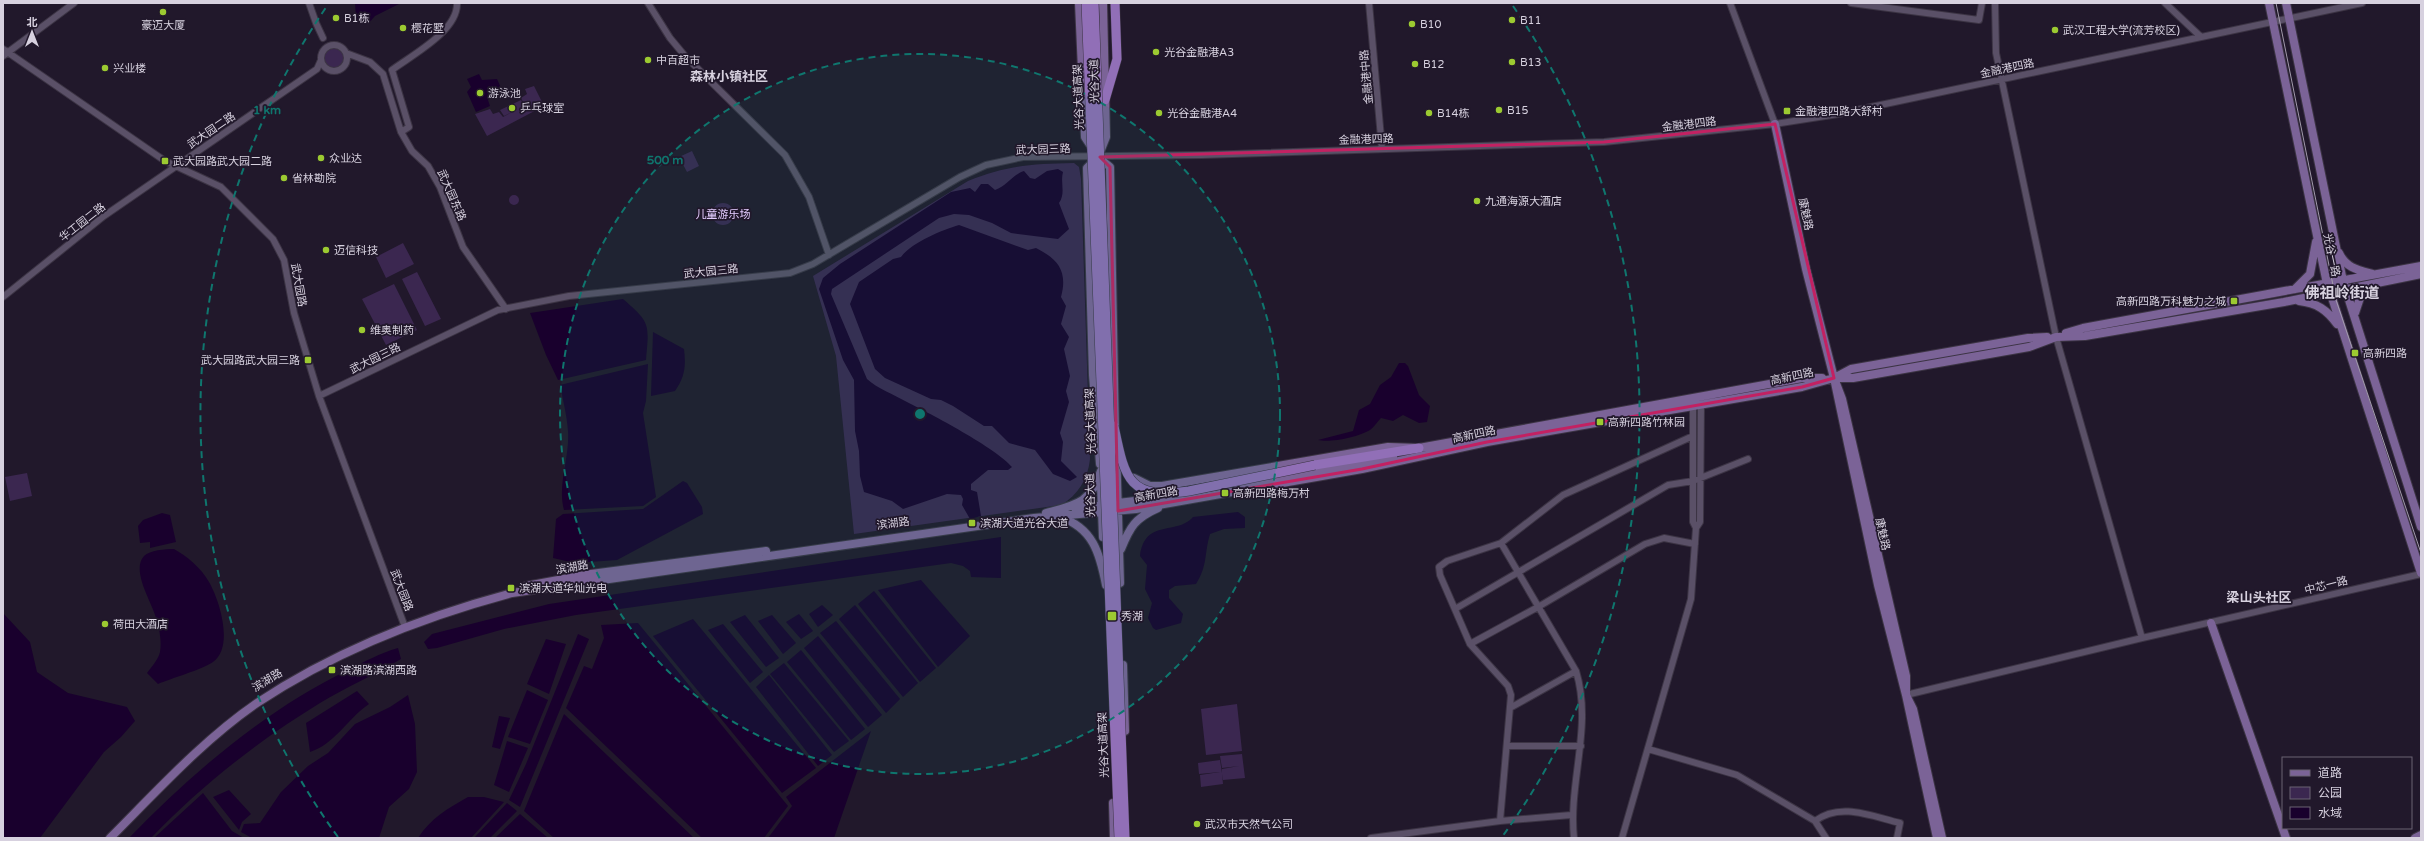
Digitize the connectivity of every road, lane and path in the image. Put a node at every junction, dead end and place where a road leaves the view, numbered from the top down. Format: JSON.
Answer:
{"nodes":[{"id":1,"x":74,"y":3,"type":"edge"},
{"id":2,"x":310,"y":3,"type":"edge"},
{"id":3,"x":457,"y":3,"type":"edge"},
{"id":4,"x":648,"y":3,"type":"edge"},
{"id":5,"x":1079,"y":3,"type":"edge"},
{"id":6,"x":1086,"y":3,"type":"edge"},
{"id":7,"x":1094,"y":3,"type":"edge"},
{"id":8,"x":1103,"y":3,"type":"edge"},
{"id":9,"x":1115,"y":3,"type":"edge"},
{"id":10,"x":1369,"y":3,"type":"edge"},
{"id":11,"x":1730,"y":3,"type":"edge"},
{"id":12,"x":1852,"y":3,"type":"edge"},
{"id":13,"x":1982,"y":3,"type":"edge"},
{"id":14,"x":1995,"y":3,"type":"edge"},
{"id":15,"x":2165,"y":3,"type":"edge"},
{"id":16,"x":2269,"y":3,"type":"edge"},
{"id":17,"x":2286,"y":3,"type":"edge"},
{"id":18,"x":2362,"y":3,"type":"edge"},
{"id":19,"x":1893,"y":6,"type":"edge"},
{"id":20,"x":2288,"y":19,"type":"junction"},
{"id":21,"x":2272,"y":21,"type":"junction"},
{"id":22,"x":2201,"y":37,"type":"junction"},
{"id":23,"x":323,"y":38,"type":"junction"},
{"id":24,"x":337,"y":45,"type":"junction"},
{"id":25,"x":323,"y":52,"type":"junction"},
{"id":26,"x":5,"y":53,"type":"edge"},
{"id":27,"x":346,"y":53,"type":"junction"},
{"id":28,"x":355,"y":57,"type":"junction"},
{"id":29,"x":321,"y":60,"type":"junction"},
{"id":30,"x":345,"y":65,"type":"junction"},
{"id":31,"x":317,"y":69,"type":"junction"},
{"id":32,"x":329,"y":70,"type":"junction"},
{"id":33,"x":2001,"y":80,"type":"junction"},
{"id":34,"x":1105,"y":100,"type":"junction"},
{"id":35,"x":1775,"y":124,"type":"junction"},
{"id":36,"x":401,"y":132,"type":"junction"},
{"id":37,"x":1382,"y":149,"type":"junction"},
{"id":38,"x":1098,"y":157,"type":"junction"},
{"id":39,"x":175,"y":166,"type":"junction"},
{"id":40,"x":2317,"y":236,"type":"junction"},
{"id":41,"x":2336,"y":248,"type":"junction"},
{"id":42,"x":829,"y":255,"type":"junction"},
{"id":43,"x":2421,"y":266,"type":"edge"},
{"id":44,"x":2421,"y":274,"type":"edge"},
{"id":45,"x":2380,"y":279,"type":"junction"},
{"id":46,"x":2343,"y":281,"type":"junction"},
{"id":47,"x":2327,"y":284,"type":"junction"},
{"id":48,"x":2346,"y":290,"type":"junction"},
{"id":49,"x":2292,"y":291,"type":"junction"},
{"id":50,"x":2330,"y":293,"type":"junction"},
{"id":51,"x":3,"y":297,"type":"edge"},
{"id":52,"x":2284,"y":302,"type":"junction"},
{"id":53,"x":506,"y":309,"type":"junction"},
{"id":54,"x":2356,"y":320,"type":"junction"},
{"id":55,"x":2341,"y":328,"type":"junction"},
{"id":56,"x":2056,"y":337,"type":"junction"},
{"id":57,"x":1108,"y":377,"type":"junction"},
{"id":58,"x":1834,"y":378,"type":"junction"},
{"id":59,"x":318,"y":396,"type":"junction"},
{"id":60,"x":1697,"y":405,"type":"junction"},
{"id":61,"x":1116,"y":436,"type":"junction"},
{"id":62,"x":1693,"y":436,"type":"junction"},
{"id":63,"x":1419,"y":448,"type":"junction"},
{"id":64,"x":1748,"y":459,"type":"dead end"},
{"id":65,"x":1101,"y":471,"type":"junction"},
{"id":66,"x":1700,"y":479,"type":"junction"},
{"id":67,"x":1693,"y":481,"type":"junction"},
{"id":68,"x":1169,"y":503,"type":"junction"},
{"id":69,"x":1100,"y":504,"type":"junction"},
{"id":70,"x":1118,"y":507,"type":"junction"},
{"id":71,"x":1101,"y":513,"type":"junction"},
{"id":72,"x":1046,"y":515,"type":"junction"},
{"id":73,"x":2421,"y":527,"type":"edge"},
{"id":74,"x":1696,"y":528,"type":"junction"},
{"id":75,"x":1501,"y":543,"type":"junction"},
{"id":76,"x":1695,"y":544,"type":"junction"},
{"id":77,"x":1120,"y":568,"type":"junction"},
{"id":78,"x":1518,"y":573,"type":"junction"},
{"id":79,"x":2421,"y":573,"type":"edge"},
{"id":80,"x":1106,"y":585,"type":"junction"},
{"id":81,"x":1538,"y":607,"type":"junction"},
{"id":82,"x":1455,"y":609,"type":"junction"},
{"id":83,"x":2212,"y":622,"type":"junction"},
{"id":84,"x":404,"y":625,"type":"junction"},
{"id":85,"x":2142,"y":638,"type":"junction"},
{"id":86,"x":1470,"y":644,"type":"junction"},
{"id":87,"x":1576,"y":671,"type":"junction"},
{"id":88,"x":1906,"y":695,"type":"junction"},
{"id":89,"x":1510,"y":708,"type":"junction"},
{"id":90,"x":1507,"y":746,"type":"junction"},
{"id":91,"x":1581,"y":746,"type":"junction"},
{"id":92,"x":1648,"y":749,"type":"junction"},
{"id":93,"x":1572,"y":815,"type":"junction"},
{"id":94,"x":2282,"y":817,"type":"edge"},
{"id":95,"x":1500,"y":821,"type":"junction"},
{"id":96,"x":1815,"y":821,"type":"junction"},
{"id":97,"x":2282,"y":826,"type":"edge"},
{"id":98,"x":2421,"y":835,"type":"edge"},
{"id":99,"x":104,"y":838,"type":"edge"},
{"id":100,"x":110,"y":838,"type":"edge"},
{"id":101,"x":1114,"y":838,"type":"edge"},
{"id":102,"x":1118,"y":838,"type":"edge"},
{"id":103,"x":1125,"y":838,"type":"edge"},
{"id":104,"x":1129,"y":838,"type":"edge"},
{"id":105,"x":1371,"y":838,"type":"edge"},
{"id":106,"x":1574,"y":838,"type":"edge"},
{"id":107,"x":1622,"y":838,"type":"edge"},
{"id":108,"x":1826,"y":838,"type":"edge"},
{"id":109,"x":1897,"y":838,"type":"edge"},
{"id":110,"x":1937,"y":838,"type":"edge"},
{"id":111,"x":1942,"y":838,"type":"edge"},
{"id":112,"x":2415,"y":838,"type":"edge"}],
"edges":[{"from":1,"to":26,"type":"street"},
{"from":2,"to":23,"type":"street"},
{"from":3,"to":36,"type":"street"},
{"from":4,"to":42,"type":"street"},
{"from":5,"to":38,"type":"main road","name":"光谷大道"},
{"from":6,"to":102,"type":"highway","name":"光谷大道高架","bridge":true},
{"from":7,"to":57,"type":"highway","name":"光谷大道高架","bridge":true},
{"from":8,"to":34,"type":"main road","name":"光谷大道"},
{"from":9,"to":34,"type":"highway"},
{"from":10,"to":37,"type":"street","name":"金融港中路"},
{"from":11,"to":35,"type":"street"},
{"from":12,"to":19,"type":"street"},
{"from":13,"to":19,"type":"street"},
{"from":14,"to":33,"type":"street"},
{"from":15,"to":22,"type":"street"},
{"from":16,"to":21,"type":"main road","name":"光谷一路"},
{"from":17,"to":20,"type":"main road","name":"光谷一路"},
{"from":18,"to":20,"type":"street","name":"金融港四路"},
{"from":20,"to":21,"type":"street","name":"金融港四路"},
{"from":20,"to":41,"type":"main road","name":"光谷一路"},
{"from":21,"to":22,"type":"street","name":"金融港四路"},
{"from":21,"to":40,"type":"main road","name":"光谷一路"},
{"from":22,"to":33,"type":"street","name":"金融港四路"},
{"from":23,"to":24,"type":"street"},
{"from":23,"to":25,"type":"street"},
{"from":24,"to":25,"type":"street"},
{"from":24,"to":27,"type":"street"},
{"from":25,"to":29,"type":"street"},
{"from":26,"to":39,"type":"street","name":"武大园路"},
{"from":27,"to":28,"type":"street","name":"武大园东路"},
{"from":27,"to":30,"type":"street"},
{"from":28,"to":30,"type":"street"},
{"from":28,"to":36,"type":"street","name":"武大园东路"},
{"from":29,"to":31,"type":"street"},
{"from":29,"to":32,"type":"street"},
{"from":30,"to":32,"type":"street"},
{"from":31,"to":32,"type":"street"},
{"from":31,"to":39,"type":"street","name":"武大园二路"},
{"from":33,"to":35,"type":"street","name":"金融港四路"},
{"from":33,"to":56,"type":"street"},
{"from":34,"to":38,"type":"main road","name":"光谷大道"},
{"from":35,"to":37,"type":"street","name":"金融港四路"},
{"from":35,"to":58,"type":"main road","name":"康魅路"},
{"from":36,"to":53,"type":"street","name":"武大园东路"},
{"from":37,"to":38,"type":"street","name":"金融港四路"},
{"from":38,"to":42,"type":"street","name":"武大园三路"},
{"from":38,"to":61,"type":"main road","name":"光谷大道"},
{"from":38,"to":65,"type":"main road","name":"光谷大道"},
{"from":39,"to":51,"type":"street","name":"华工园二路"},
{"from":39,"to":59,"type":"street","name":"武大园路"},
{"from":40,"to":47,"type":"main road","name":"光谷一路"},
{"from":40,"to":49,"type":"main road"},
{"from":41,"to":45,"type":"main road"},
{"from":41,"to":46,"type":"main road","name":"光谷一路"},
{"from":42,"to":53,"type":"street","name":"武大园三路"},
{"from":43,"to":45,"type":"main road","name":"高新四路"},
{"from":44,"to":45,"type":"main road","name":"高新四路"},
{"from":45,"to":46,"type":"main road","name":"高新四路"},
{"from":45,"to":48,"type":"main road","name":"高新四路"},
{"from":45,"to":54,"type":"main road"},
{"from":46,"to":47,"type":"main road","name":"高新四路"},
{"from":46,"to":48,"type":"main road","name":"光谷一路"},
{"from":47,"to":49,"type":"main road","name":"高新四路"},
{"from":47,"to":50,"type":"main road","name":"光谷一路"},
{"from":48,"to":50,"type":"main road","name":"高新四路"},
{"from":48,"to":54,"type":"main road","name":"光谷一路"},
{"from":49,"to":56,"type":"main road","name":"高新四路"},
{"from":50,"to":52,"type":"main road","name":"高新四路"},
{"from":50,"to":55,"type":"main road","name":"光谷一路"},
{"from":52,"to":55,"type":"main road"},
{"from":52,"to":56,"type":"main road","name":"高新四路"},
{"from":53,"to":59,"type":"street","name":"武大园三路"},
{"from":54,"to":73,"type":"main road","name":"光谷一路"},
{"from":55,"to":79,"type":"main road","name":"光谷一路"},
{"from":56,"to":58,"type":"main road","name":"高新四路"},
{"from":56,"to":85,"type":"street"},
{"from":57,"to":63,"type":"highway","bridge":true},
{"from":57,"to":103,"type":"highway","name":"光谷大道高架","bridge":true},
{"from":58,"to":60,"type":"main road","name":"高新四路"},
{"from":58,"to":63,"type":"main road","name":"高新四路"},
{"from":58,"to":88,"type":"main road","name":"康魅路"},
{"from":59,"to":84,"type":"street","name":"武大园路"},
{"from":60,"to":62,"type":"street"},
{"from":60,"to":66,"type":"street"},
{"from":60,"to":68,"type":"main road","name":"高新四路"},
{"from":61,"to":63,"type":"main road","name":"高新四路"},
{"from":61,"to":70,"type":"main road","name":"光谷大道"},
{"from":62,"to":67,"type":"street"},
{"from":62,"to":75,"type":"street"},
{"from":63,"to":70,"type":"main road","name":"高新四路"},
{"from":64,"to":66,"type":"street"},
{"from":65,"to":69,"type":"main road","name":"光谷大道"},
{"from":65,"to":72,"type":"main road"},
{"from":66,"to":67,"type":"street"},
{"from":66,"to":74,"type":"street"},
{"from":67,"to":74,"type":"street"},
{"from":67,"to":78,"type":"street"},
{"from":68,"to":70,"type":"main road","name":"高新四路"},
{"from":68,"to":77,"type":"main road"},
{"from":69,"to":70,"type":"main road","name":"滨湖路"},
{"from":69,"to":71,"type":"main road","name":"光谷大道"},
{"from":69,"to":72,"type":"main road","name":"滨湖路"},
{"from":70,"to":71,"type":"main road","name":"滨湖路"},
{"from":70,"to":77,"type":"main road","name":"光谷大道"},
{"from":71,"to":72,"type":"main road","name":"滨湖路"},
{"from":71,"to":80,"type":"main road","name":"光谷大道"},
{"from":72,"to":80,"type":"main road"},
{"from":72,"to":84,"type":"main road","name":"滨湖路"},
{"from":74,"to":76,"type":"street"},
{"from":75,"to":78,"type":"street"},
{"from":75,"to":82,"type":"street"},
{"from":76,"to":81,"type":"street"},
{"from":76,"to":92,"type":"street"},
{"from":77,"to":104,"type":"main road","name":"光谷大道"},
{"from":78,"to":81,"type":"street"},
{"from":78,"to":82,"type":"street"},
{"from":79,"to":83,"type":"street","name":"中芯一路"},
{"from":80,"to":101,"type":"main road","name":"光谷大道"},
{"from":81,"to":86,"type":"street"},
{"from":81,"to":87,"type":"street"},
{"from":82,"to":86,"type":"street"},
{"from":83,"to":85,"type":"street","name":"中芯一路"},
{"from":83,"to":94,"type":"main road"},
{"from":83,"to":97,"type":"main road"},
{"from":84,"to":99,"type":"main road","name":"滨湖路"},
{"from":84,"to":100,"type":"main road","name":"滨湖路"},
{"from":85,"to":88,"type":"street","name":"中芯一路"},
{"from":86,"to":89,"type":"street"},
{"from":87,"to":89,"type":"street"},
{"from":87,"to":91,"type":"street"},
{"from":88,"to":110,"type":"main road","name":"康魅路"},
{"from":88,"to":111,"type":"main road","name":"康魅路"},
{"from":89,"to":90,"type":"street"},
{"from":90,"to":91,"type":"street"},
{"from":90,"to":95,"type":"street"},
{"from":91,"to":93,"type":"street"},
{"from":92,"to":96,"type":"street"},
{"from":92,"to":107,"type":"street"},
{"from":93,"to":95,"type":"street"},
{"from":93,"to":106,"type":"street"},
{"from":95,"to":105,"type":"street"},
{"from":96,"to":108,"type":"street"},
{"from":96,"to":109,"type":"street"},
{"from":98,"to":112,"type":"main road"}]}
